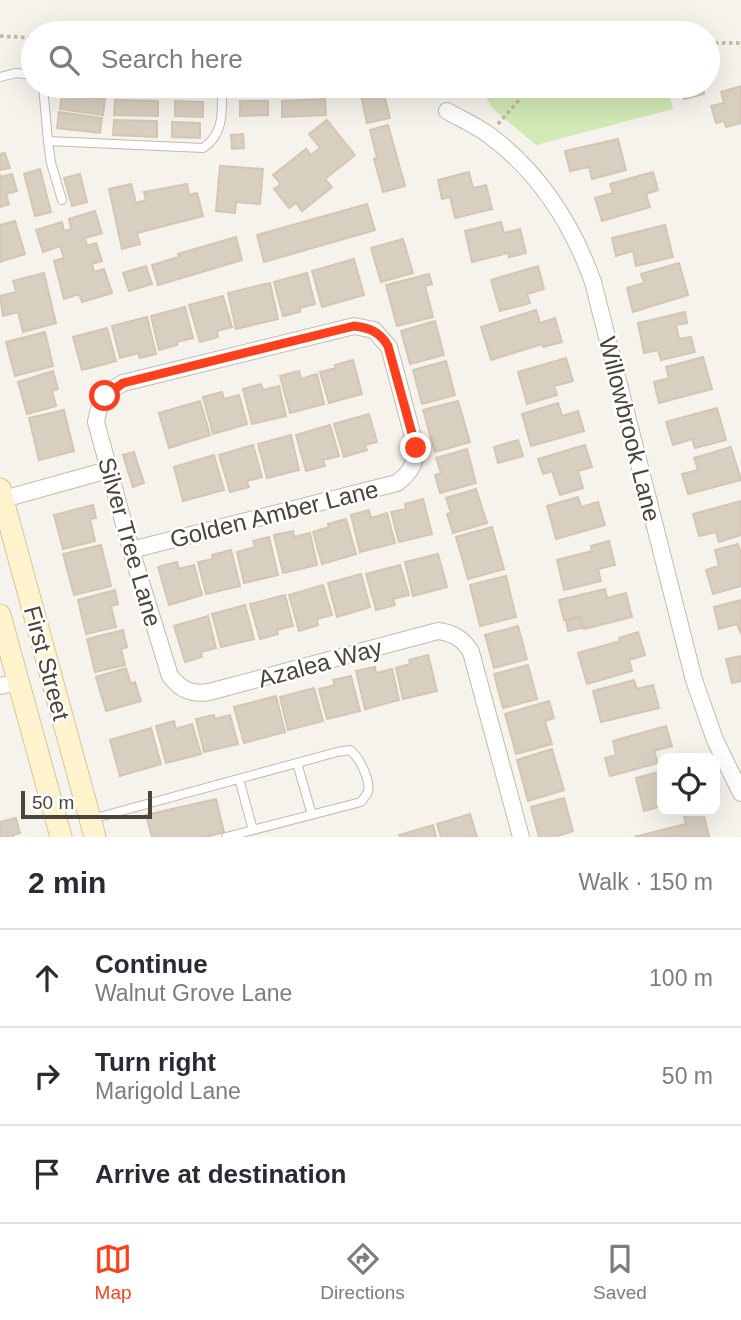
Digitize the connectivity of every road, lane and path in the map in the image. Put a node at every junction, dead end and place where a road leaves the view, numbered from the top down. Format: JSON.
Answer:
{"nodes":[{"id":1,"x":0,"y":36,"type":"edge"},
{"id":2,"x":21,"y":37,"type":"edge"},
{"id":3,"x":720,"y":43,"type":"edge"},
{"id":4,"x":741,"y":43,"type":"edge"},
{"id":5,"x":21,"y":74,"type":"edge"},
{"id":6,"x":0,"y":77,"type":"edge"},
{"id":7,"x":44,"y":98,"type":"edge"},
{"id":8,"x":222,"y":98,"type":"edge"},
{"id":9,"x":520,"y":98,"type":"edge"},
{"id":10,"x":447,"y":111,"type":"dead end"},
{"id":11,"x":488,"y":134,"type":"junction"},
{"id":12,"x":48,"y":141,"type":"junction"},
{"id":13,"x":62,"y":200,"type":"dead end"},
{"id":14,"x":108,"y":470,"type":"junction"},
{"id":15,"x":412,"y":470,"type":"joint"},
{"id":16,"x":1,"y":496,"type":"edge"},
{"id":17,"x":131,"y":550,"type":"junction"},
{"id":18,"x":0,"y":615,"type":"edge"},
{"id":19,"x":9,"y":684,"type":"edge"},
{"id":20,"x":178,"y":686,"type":"joint"},
{"id":21,"x":297,"y":763,"type":"junction"},
{"id":22,"x":239,"y":779,"type":"junction"},
{"id":23,"x":739,"y":785,"type":"edge"},
{"id":24,"x":312,"y":815,"type":"junction"},
{"id":25,"x":92,"y":829,"type":"edge"},
{"id":26,"x":253,"y":830,"type":"junction"},
{"id":27,"x":61,"y":837,"type":"edge"},
{"id":28,"x":226,"y":837,"type":"edge"},
{"id":29,"x":522,"y":837,"type":"edge"}],
"edges":[{"from":1,"to":2,"type":"path"},
{"from":3,"to":4,"type":"path"},
{"from":5,"to":6,"type":"lane"},
{"from":7,"to":12,"type":"lane"},
{"from":8,"to":12,"type":"lane"},
{"from":9,"to":11,"type":"path"},
{"from":10,"to":11,"type":"street","name":"Willowbrook Lane"},
{"from":11,"to":23,"type":"street","name":"Willowbrook Lane"},
{"from":12,"to":13,"type":"lane"},
{"from":14,"to":15,"type":"street","name":"Silver Tree Lane"},
{"from":14,"to":16,"type":"street"},
{"from":14,"to":17,"type":"street","name":"Silver Tree Lane"},
{"from":15,"to":17,"type":"street","name":"Golden Amber Lane"},
{"from":16,"to":25,"type":"main road","name":"First Street"},
{"from":17,"to":20,"type":"street","name":"Silver Tree Lane"},
{"from":18,"to":19,"type":"main road","name":"First Street"},
{"from":19,"to":27,"type":"main road","name":"First Street"},
{"from":20,"to":29,"type":"street","name":"Azalea Way"},
{"from":21,"to":22,"type":"lane"},
{"from":21,"to":24,"type":"lane"},
{"from":21,"to":24,"type":"lane"},
{"from":22,"to":25,"type":"lane"},
{"from":22,"to":26,"type":"lane"},
{"from":24,"to":26,"type":"lane"},
{"from":26,"to":28,"type":"lane"}]}
